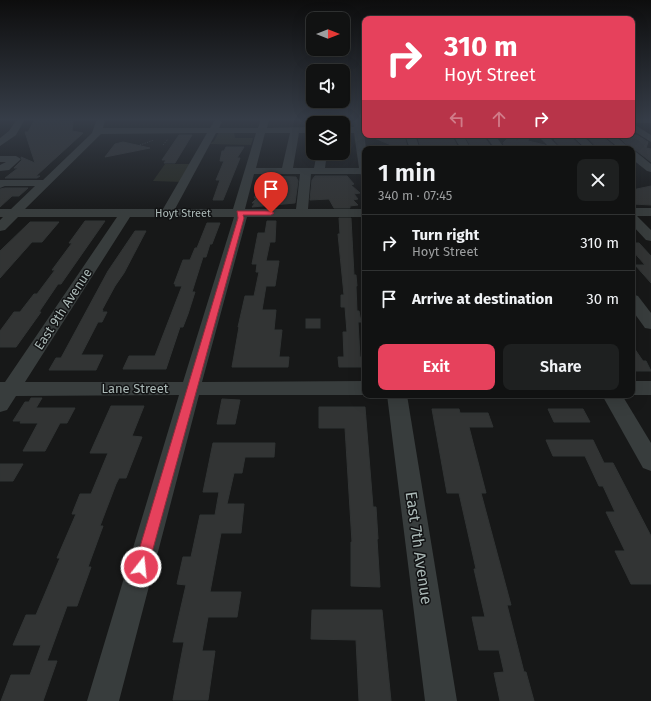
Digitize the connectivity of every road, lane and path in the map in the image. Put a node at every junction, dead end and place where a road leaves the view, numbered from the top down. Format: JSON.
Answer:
{"nodes":[{"id":1,"x":77,"y":152,"type":"edge"},
{"id":2,"x":201,"y":152,"type":"edge"},
{"id":3,"x":255,"y":152,"type":"edge"},
{"id":4,"x":291,"y":152,"type":"edge"},
{"id":5,"x":25,"y":153,"type":"dead end"},
{"id":6,"x":635,"y":156,"type":"edge"},
{"id":7,"x":321,"y":160,"type":"edge"},
{"id":8,"x":1,"y":167,"type":"edge"},
{"id":9,"x":651,"y":169,"type":"edge"},
{"id":10,"x":250,"y":170,"type":"junction"},
{"id":11,"x":287,"y":171,"type":"junction"},
{"id":12,"x":306,"y":171,"type":"junction"},
{"id":13,"x":319,"y":171,"type":"junction"},
{"id":14,"x":362,"y":171,"type":"edge"},
{"id":15,"x":43,"y":186,"type":"junction"},
{"id":16,"x":0,"y":187,"type":"edge"},
{"id":17,"x":635,"y":212,"type":"edge"},
{"id":18,"x":651,"y":212,"type":"edge"},
{"id":19,"x":0,"y":213,"type":"edge"},
{"id":20,"x":14,"y":213,"type":"junction"},
{"id":21,"x":126,"y":213,"type":"junction"},
{"id":22,"x":167,"y":213,"type":"junction"},
{"id":23,"x":240,"y":213,"type":"junction"},
{"id":24,"x":302,"y":213,"type":"junction"},
{"id":25,"x":362,"y":213,"type":"edge"},
{"id":26,"x":635,"y":221,"type":"edge"},
{"id":27,"x":0,"y":226,"type":"edge"},
{"id":28,"x":651,"y":237,"type":"edge"},
{"id":29,"x":635,"y":303,"type":"edge"},
{"id":30,"x":651,"y":324,"type":"edge"},
{"id":31,"x":191,"y":388,"type":"junction"},
{"id":32,"x":362,"y":388,"type":"edge"},
{"id":33,"x":635,"y":388,"type":"edge"},
{"id":34,"x":651,"y":388,"type":"edge"},
{"id":35,"x":5,"y":389,"type":"edge"},
{"id":36,"x":397,"y":398,"type":"edge"},
{"id":37,"x":614,"y":398,"type":"edge"},
{"id":38,"x":0,"y":405,"type":"edge"},
{"id":39,"x":651,"y":462,"type":"edge"},
{"id":40,"x":103,"y":701,"type":"edge"},
{"id":41,"x":441,"y":701,"type":"edge"}],
"edges":[{"from":1,"to":15,"type":"street"},
{"from":2,"to":22,"type":"street"},
{"from":3,"to":10,"type":"street"},
{"from":4,"to":11,"type":"street"},
{"from":5,"to":8,"type":"street"},
{"from":6,"to":9,"type":"street"},
{"from":7,"to":13,"type":"street"},
{"from":10,"to":11,"type":"street"},
{"from":10,"to":23,"type":"street"},
{"from":11,"to":12,"type":"street"},
{"from":12,"to":13,"type":"street"},
{"from":12,"to":24,"type":"street"},
{"from":13,"to":14,"type":"street"},
{"from":15,"to":16,"type":"street"},
{"from":15,"to":20,"type":"street"},
{"from":17,"to":18,"type":"street"},
{"from":19,"to":20,"type":"street","name":"Hoyt Street"},
{"from":20,"to":21,"type":"street","name":"Hoyt Street"},
{"from":20,"to":27,"type":"street"},
{"from":21,"to":22,"type":"street","name":"Hoyt Street"},
{"from":21,"to":35,"type":"street","name":"East 9th Avenue"},
{"from":22,"to":23,"type":"street","name":"Hoyt Street"},
{"from":23,"to":24,"type":"street","name":"Hoyt Street"},
{"from":23,"to":31,"type":"street"},
{"from":24,"to":25,"type":"street","name":"Hoyt Street"},
{"from":26,"to":28,"type":"street"},
{"from":29,"to":30,"type":"street"},
{"from":31,"to":32,"type":"street","name":"Lane Street"},
{"from":31,"to":35,"type":"street","name":"Lane Street"},
{"from":31,"to":40,"type":"street"},
{"from":33,"to":34,"type":"street"},
{"from":35,"to":38,"type":"street","name":"East 9th Avenue"},
{"from":36,"to":41,"type":"street","name":"East 7th Avenue"},
{"from":37,"to":39,"type":"street"}]}
